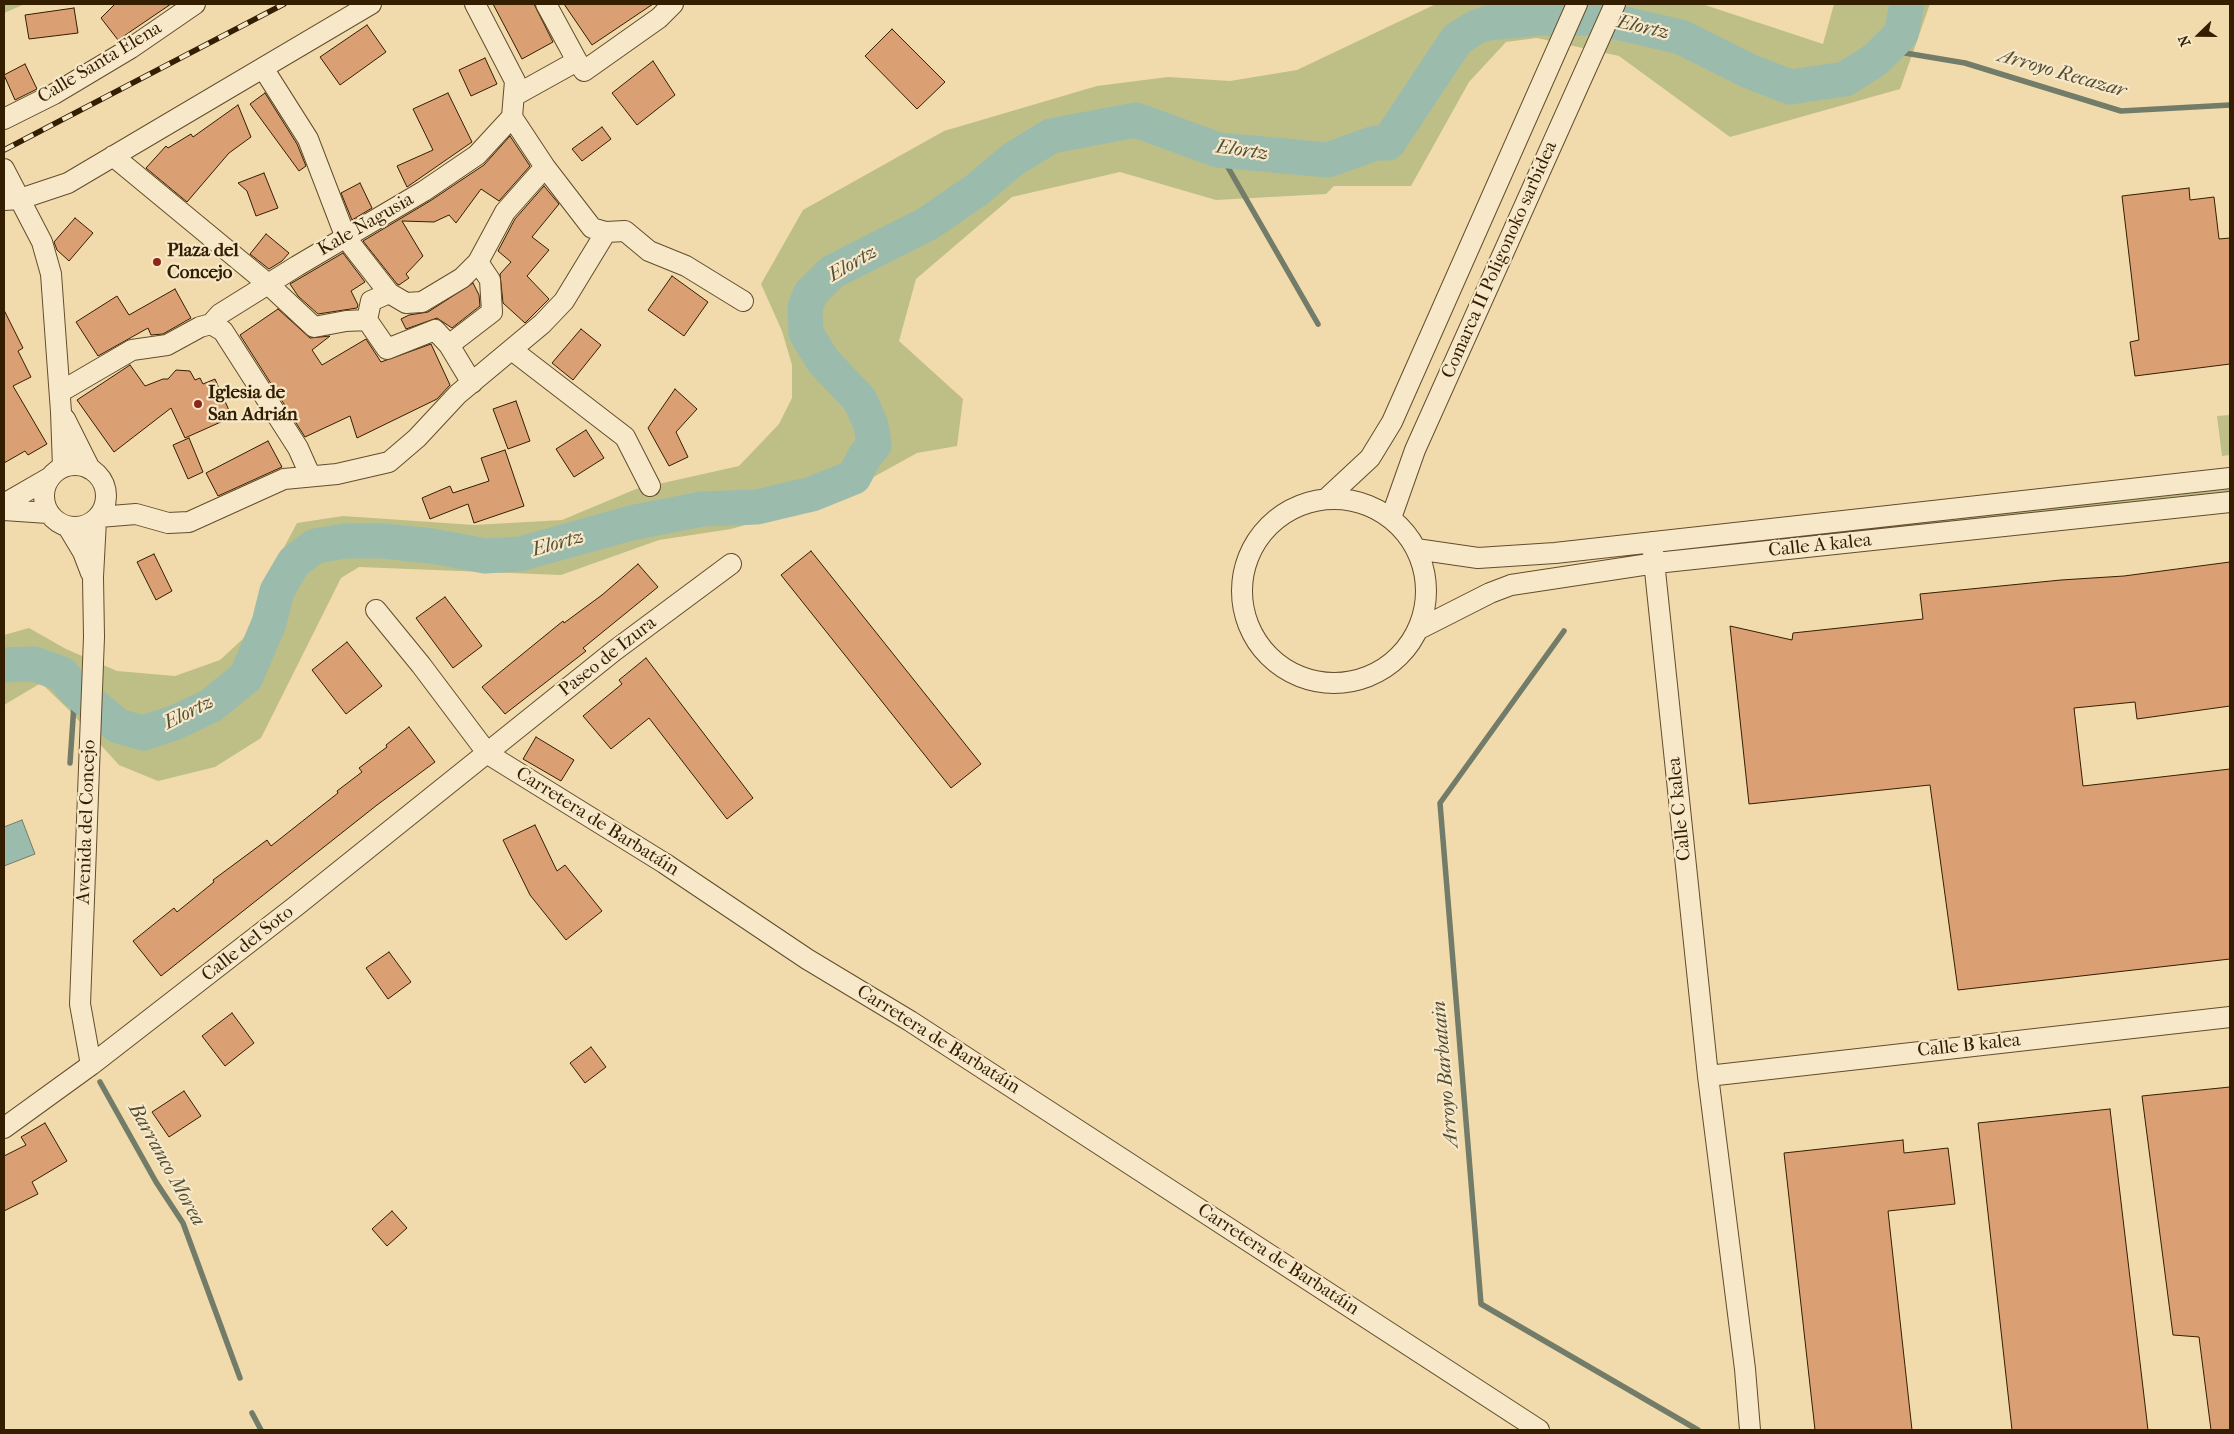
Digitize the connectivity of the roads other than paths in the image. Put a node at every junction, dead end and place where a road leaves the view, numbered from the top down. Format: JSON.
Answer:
{"nodes":[{"id":1,"x":195,"y":4,"type":"edge"},
{"id":2,"x":371,"y":4,"type":"edge"},
{"id":3,"x":475,"y":4,"type":"edge"},
{"id":4,"x":546,"y":4,"type":"edge"},
{"id":5,"x":672,"y":4,"type":"edge"},
{"id":6,"x":1578,"y":4,"type":"edge"},
{"id":7,"x":1615,"y":4,"type":"edge"},
{"id":8,"x":577,"y":61,"type":"junction"},
{"id":9,"x":263,"y":68,"type":"junction"},
{"id":10,"x":514,"y":96,"type":"junction"},
{"id":11,"x":512,"y":117,"type":"junction"},
{"id":12,"x":4,"y":119,"type":"edge"},
{"id":13,"x":113,"y":156,"type":"junction"},
{"id":14,"x":545,"y":167,"type":"junction"},
{"id":15,"x":4,"y":169,"type":"edge"},
{"id":16,"x":12,"y":200,"type":"edge"},
{"id":17,"x":606,"y":232,"type":"junction"},
{"id":18,"x":346,"y":238,"type":"junction"},
{"id":19,"x":478,"y":262,"type":"junction"},
{"id":20,"x":268,"y":284,"type":"junction"},
{"id":21,"x":389,"y":293,"type":"junction"},
{"id":22,"x":743,"y":301,"type":"dead end"},
{"id":23,"x":367,"y":320,"type":"junction"},
{"id":24,"x":211,"y":324,"type":"junction"},
{"id":25,"x":449,"y":344,"type":"junction"},
{"id":26,"x":512,"y":350,"type":"junction"},
{"id":27,"x":472,"y":383,"type":"junction"},
{"id":28,"x":60,"y":392,"type":"junction"},
{"id":29,"x":62,"y":412,"type":"junction"},
{"id":30,"x":90,"y":469,"type":"junction"},
{"id":31,"x":56,"y":473,"type":"junction"},
{"id":32,"x":310,"y":475,"type":"junction"},
{"id":33,"x":2230,"y":478,"type":"edge"},
{"id":34,"x":650,"y":486,"type":"dead end"},
{"id":35,"x":105,"y":488,"type":"junction"},
{"id":36,"x":1327,"y":498,"type":"junction"},
{"id":37,"x":2230,"y":502,"type":"edge"},
{"id":38,"x":4,"y":504,"type":"edge"},
{"id":39,"x":4,"y":510,"type":"edge"},
{"id":40,"x":48,"y":513,"type":"junction"},
{"id":41,"x":136,"y":514,"type":"junction"},
{"id":42,"x":97,"y":518,"type":"junction"},
{"id":43,"x":1391,"y":518,"type":"junction"},
{"id":44,"x":68,"y":527,"type":"junction"},
{"id":45,"x":1652,"y":542,"type":"junction"},
{"id":46,"x":1416,"y":549,"type":"junction"},
{"id":47,"x":1656,"y":563,"type":"junction"},
{"id":48,"x":731,"y":564,"type":"dead end"},
{"id":49,"x":92,"y":577,"type":"junction"},
{"id":50,"x":376,"y":610,"type":"dead end"},
{"id":51,"x":1419,"y":629,"type":"junction"},
{"id":52,"x":488,"y":754,"type":"junction"},
{"id":53,"x":2230,"y":1017,"type":"edge"},
{"id":54,"x":91,"y":1065,"type":"junction"},
{"id":55,"x":1708,"y":1076,"type":"junction"},
{"id":56,"x":4,"y":1128,"type":"edge"},
{"id":57,"x":1539,"y":1430,"type":"edge"},
{"id":58,"x":1750,"y":1430,"type":"edge"}],
"edges":[{"from":1,"to":12,"type":"street","name":"Calle Santa Elena"},
{"from":2,"to":9,"type":"street"},
{"from":3,"to":10,"type":"street"},
{"from":4,"to":8,"type":"street"},
{"from":5,"to":8,"type":"street"},
{"from":6,"to":36,"type":"street","name":"Comarca II Poligonoko sarbidea"},
{"from":7,"to":43,"type":"street","name":"Comarca II Poligonoko sarbidea"},
{"from":8,"to":10,"type":"street"},
{"from":9,"to":13,"type":"street"},
{"from":9,"to":18,"type":"street"},
{"from":10,"to":11,"type":"street"},
{"from":11,"to":14,"type":"street"},
{"from":11,"to":18,"type":"street","name":"Kale Nagusia"},
{"from":13,"to":16,"type":"street"},
{"from":13,"to":20,"type":"street"},
{"from":14,"to":17,"type":"street"},
{"from":14,"to":19,"type":"street"},
{"from":15,"to":16,"type":"street"},
{"from":16,"to":28,"type":"street"},
{"from":17,"to":22,"type":"street"},
{"from":17,"to":26,"type":"street"},
{"from":18,"to":20,"type":"street","name":"Kale Nagusia"},
{"from":18,"to":21,"type":"street"},
{"from":19,"to":21,"type":"street"},
{"from":19,"to":25,"type":"street"},
{"from":20,"to":23,"type":"street"},
{"from":20,"to":24,"type":"street","name":"Kale Nagusia"},
{"from":21,"to":23,"type":"street"},
{"from":23,"to":25,"type":"street"},
{"from":24,"to":28,"type":"street","name":"Kale Nagusia"},
{"from":24,"to":32,"type":"street"},
{"from":25,"to":27,"type":"street"},
{"from":26,"to":27,"type":"street"},
{"from":26,"to":34,"type":"street"},
{"from":27,"to":32,"type":"street"},
{"from":28,"to":29,"type":"street"},
{"from":29,"to":30,"type":"street"},
{"from":29,"to":31,"type":"street"},
{"from":30,"to":31,"type":"street"},
{"from":30,"to":35,"type":"street"},
{"from":31,"to":38,"type":"street"},
{"from":31,"to":40,"type":"street"},
{"from":32,"to":41,"type":"street"},
{"from":33,"to":45,"type":"street","name":"Calle A kalea"},
{"from":35,"to":41,"type":"street"},
{"from":35,"to":42,"type":"street"},
{"from":36,"to":43,"type":"street"},
{"from":36,"to":51,"type":"street"},
{"from":37,"to":47,"type":"street","name":"Calle A kalea"},
{"from":39,"to":40,"type":"street"},
{"from":40,"to":44,"type":"street"},
{"from":41,"to":42,"type":"street"},
{"from":42,"to":44,"type":"street"},
{"from":42,"to":49,"type":"street","name":"Avenida del Concejo"},
{"from":43,"to":46,"type":"street"},
{"from":44,"to":49,"type":"street","name":"Avenida del Concejo"},
{"from":45,"to":46,"type":"street","name":"Calle A kalea"},
{"from":45,"to":47,"type":"street","name":"Calle C kalea"},
{"from":46,"to":51,"type":"street"},
{"from":47,"to":51,"type":"street","name":"Calle A kalea"},
{"from":47,"to":55,"type":"street","name":"Calle C kalea"},
{"from":48,"to":52,"type":"street","name":"Paseo de Izura"},
{"from":49,"to":54,"type":"street","name":"Avenida del Concejo"},
{"from":50,"to":52,"type":"street","name":"Carretera de Barbatáin"},
{"from":52,"to":54,"type":"street","name":"Calle del Soto"},
{"from":52,"to":57,"type":"street","name":"Carretera de Barbatáin"},
{"from":53,"to":55,"type":"street","name":"Calle B kalea"},
{"from":54,"to":56,"type":"street","name":"Calle del Soto"},
{"from":55,"to":58,"type":"street","name":"Calle C kalea"}]}
